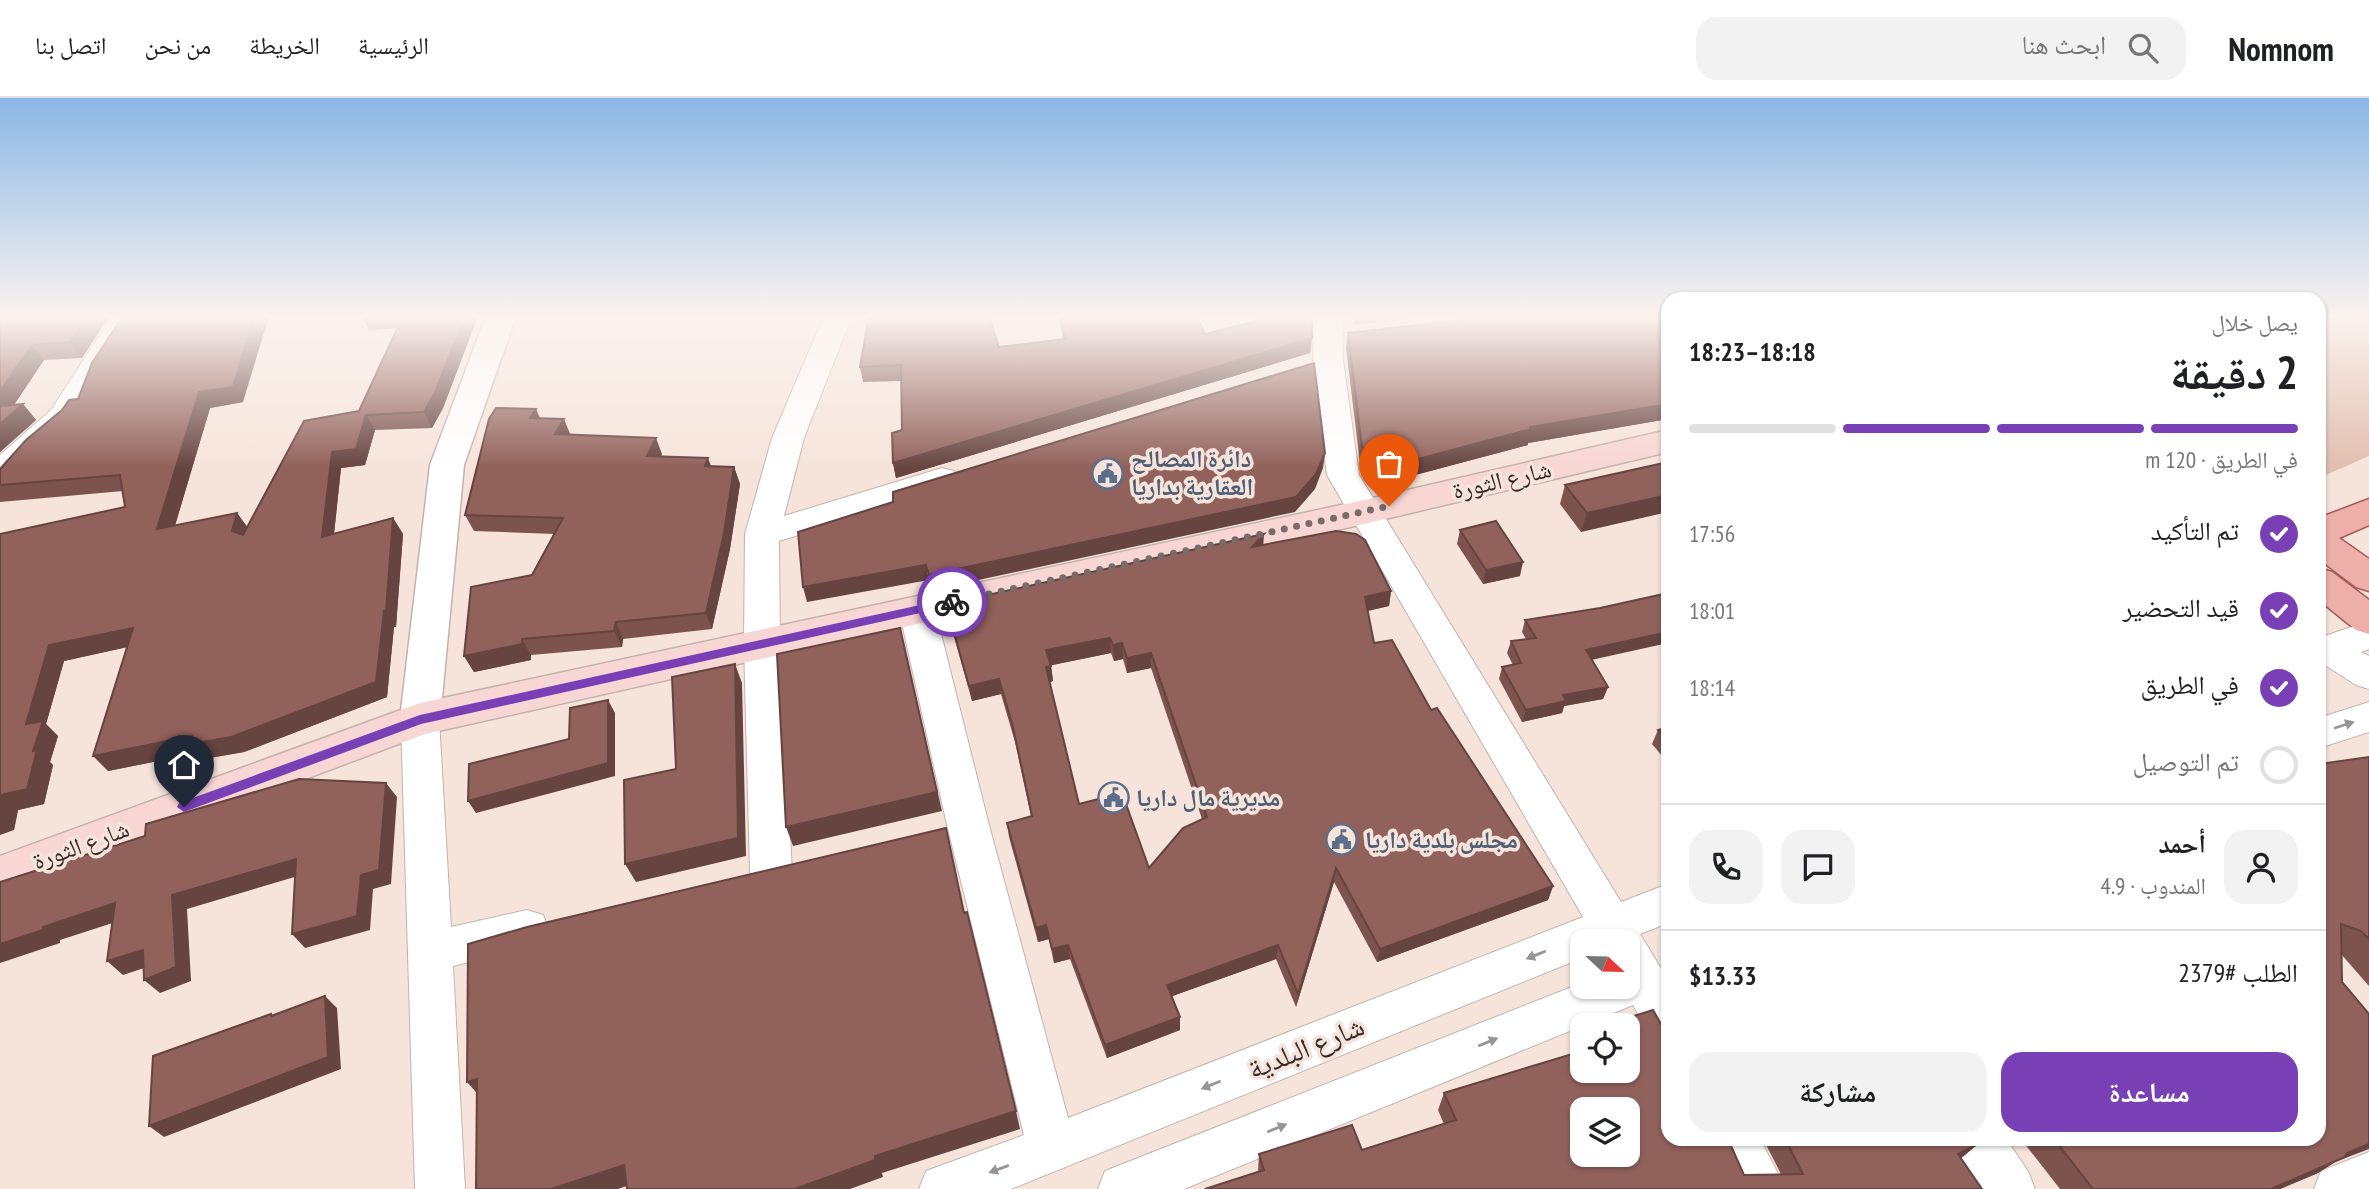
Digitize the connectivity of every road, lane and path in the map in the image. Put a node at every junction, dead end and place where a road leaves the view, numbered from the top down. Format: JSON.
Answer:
{"nodes":[{"id":1,"x":94,"y":367,"type":"edge"},
{"id":2,"x":483,"y":367,"type":"edge"},
{"id":3,"x":817,"y":367,"type":"edge"},
{"id":4,"x":1331,"y":367,"type":"edge"},
{"id":5,"x":1661,"y":443,"type":"edge"},
{"id":6,"x":973,"y":469,"type":"edge"},
{"id":7,"x":0,"y":475,"type":"edge"},
{"id":8,"x":2369,"y":511,"type":"edge"},
{"id":9,"x":1364,"y":512,"type":"junction"},
{"id":10,"x":2326,"y":528,"type":"edge"},
{"id":11,"x":762,"y":534,"type":"junction"},
{"id":12,"x":2326,"y":546,"type":"edge"},
{"id":13,"x":2365,"y":571,"type":"edge"},
{"id":14,"x":2326,"y":583,"type":"edge"},
{"id":15,"x":2326,"y":587,"type":"edge"},
{"id":16,"x":917,"y":610,"type":"junction"},
{"id":17,"x":2369,"y":620,"type":"edge"},
{"id":18,"x":2369,"y":634,"type":"edge"},
{"id":19,"x":762,"y":645,"type":"junction"},
{"id":20,"x":2326,"y":650,"type":"edge"},
{"id":21,"x":2326,"y":652,"type":"edge"},
{"id":22,"x":2369,"y":675,"type":"edge"},
{"id":23,"x":2369,"y":717,"type":"edge"},
{"id":24,"x":420,"y":719,"type":"junction"},
{"id":25,"x":2326,"y":731,"type":"edge"},
{"id":26,"x":771,"y":872,"type":"edge"},
{"id":27,"x":0,"y":875,"type":"edge"},
{"id":28,"x":1661,"y":915,"type":"edge"},
{"id":29,"x":561,"y":921,"type":"edge"},
{"id":30,"x":1612,"y":929,"type":"edge"},
{"id":31,"x":1640,"y":950,"type":"edge"},
{"id":32,"x":429,"y":952,"type":"junction"},
{"id":33,"x":1640,"y":977,"type":"edge"},
{"id":34,"x":1570,"y":983,"type":"edge"},
{"id":35,"x":1570,"y":991,"type":"edge"},
{"id":36,"x":1661,"y":1012,"type":"edge"},
{"id":37,"x":1736,"y":1146,"type":"edge"},
{"id":38,"x":1982,"y":1146,"type":"edge"},
{"id":39,"x":1052,"y":1149,"type":"junction"},
{"id":40,"x":2369,"y":1177,"type":"edge"},
{"id":41,"x":1149,"y":1184,"type":"edge"},
{"id":42,"x":440,"y":1189,"type":"edge"},
{"id":43,"x":944,"y":1189,"type":"edge"},
{"id":44,"x":1760,"y":1189,"type":"edge"},
{"id":45,"x":2010,"y":1189,"type":"edge"},
{"id":46,"x":2339,"y":1189,"type":"edge"}],
"edges":[{"from":1,"to":7,"type":"street"},
{"from":2,"to":24,"type":"street"},
{"from":3,"to":11,"type":"street"},
{"from":4,"to":9,"type":"street"},
{"from":5,"to":9,"type":"main road","name":"شارع الثورة"},
{"from":6,"to":11,"type":"street"},
{"from":8,"to":10,"type":"main road"},
{"from":9,"to":16,"type":"main road","name":"شارع الثورة"},
{"from":9,"to":30,"type":"street"},
{"from":11,"to":19,"type":"street"},
{"from":12,"to":13,"type":"main road"},
{"from":13,"to":14,"type":"main road"},
{"from":15,"to":17,"type":"main road"},
{"from":16,"to":19,"type":"main road","name":"شارع الثورة"},
{"from":16,"to":39,"type":"street"},
{"from":18,"to":20,"type":"street"},
{"from":19,"to":24,"type":"main road","name":"شارع الثورة"},
{"from":19,"to":26,"type":"street"},
{"from":21,"to":22,"type":"street"},
{"from":25,"to":23,"type":"street","one_way":true},
{"from":24,"to":27,"type":"main road","name":"شارع الثورة"},
{"from":24,"to":32,"type":"street"},
{"from":28,"to":31,"type":"street","name":"شارع البلدية"},
{"from":29,"to":32,"type":"street"},
{"from":32,"to":42,"type":"street"},
{"from":33,"to":36,"type":"street"},
{"from":34,"to":39,"type":"street","name":"شارع البلدية","one_way":true},
{"from":41,"to":35,"type":"street","name":"شارع البلدية","one_way":true},
{"from":37,"to":44,"type":"street"},
{"from":38,"to":45,"type":"street"},
{"from":39,"to":43,"type":"street","name":"شارع البلدية","one_way":true},
{"from":40,"to":46,"type":"street"}]}
